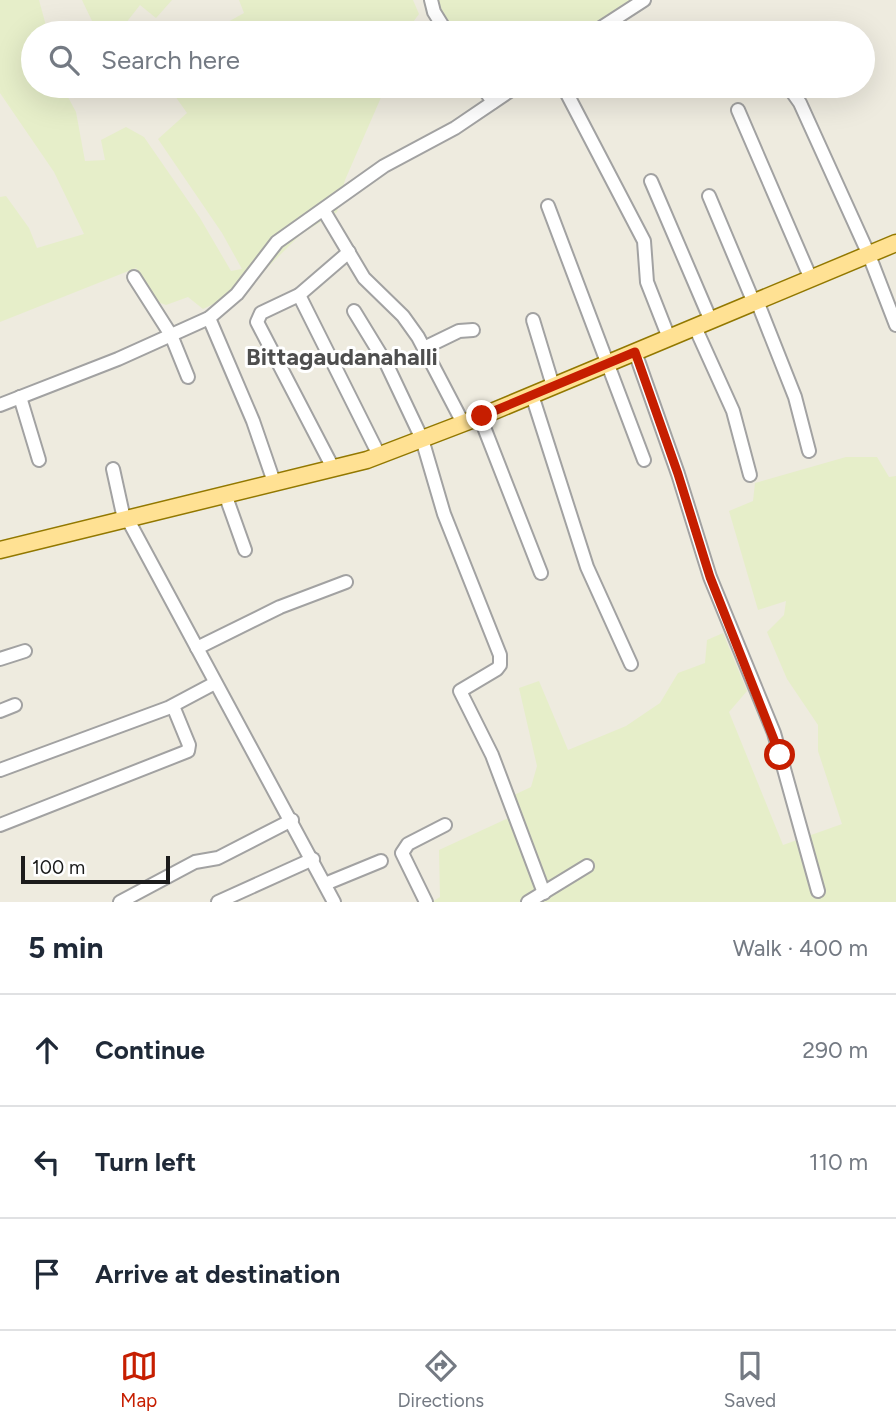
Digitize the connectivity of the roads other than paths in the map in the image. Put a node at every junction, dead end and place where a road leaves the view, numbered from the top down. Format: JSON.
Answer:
{"nodes":[{"id":1,"x":431,"y":0,"type":"edge"},
{"id":2,"x":644,"y":0,"type":"edge"},
{"id":3,"x":439,"y":21,"type":"edge"},
{"id":4,"x":612,"y":21,"type":"edge"},
{"id":5,"x":490,"y":98,"type":"edge"},
{"id":6,"x":499,"y":98,"type":"edge"},
{"id":7,"x":569,"y":98,"type":"edge"},
{"id":8,"x":796,"y":98,"type":"edge"},
{"id":9,"x":493,"y":102,"type":"junction"},
{"id":10,"x":738,"y":110,"type":"dead end"},
{"id":11,"x":651,"y":181,"type":"dead end"},
{"id":12,"x":709,"y":196,"type":"dead end"},
{"id":13,"x":548,"y":206,"type":"dead end"},
{"id":14,"x":324,"y":211,"type":"junction"},
{"id":15,"x":896,"y":243,"type":"edge"},
{"id":16,"x":349,"y":252,"type":"junction"},
{"id":17,"x":869,"y":254,"type":"junction"},
{"id":18,"x":134,"y":277,"type":"dead end"},
{"id":19,"x":811,"y":279,"type":"junction"},
{"id":20,"x":299,"y":295,"type":"junction"},
{"id":21,"x":755,"y":302,"type":"junction"},
{"id":22,"x":355,"y":311,"type":"dead end"},
{"id":23,"x":209,"y":318,"type":"junction"},
{"id":24,"x":533,"y":320,"type":"dead end"},
{"id":25,"x":711,"y":321,"type":"junction"},
{"id":26,"x":896,"y":325,"type":"edge"},
{"id":27,"x":695,"y":327,"type":"junction"},
{"id":28,"x":473,"y":330,"type":"dead end"},
{"id":29,"x":171,"y":335,"type":"junction"},
{"id":30,"x":669,"y":338,"type":"junction"},
{"id":31,"x":424,"y":348,"type":"junction"},
{"id":32,"x":635,"y":352,"type":"junction"},
{"id":33,"x":606,"y":365,"type":"junction"},
{"id":34,"x":188,"y":377,"type":"dead end"},
{"id":35,"x":553,"y":386,"type":"junction"},
{"id":36,"x":532,"y":395,"type":"junction"},
{"id":37,"x":20,"y":397,"type":"junction"},
{"id":38,"x":0,"y":405,"type":"edge"},
{"id":39,"x":480,"y":417,"type":"junction"},
{"id":40,"x":463,"y":423,"type":"junction"},
{"id":41,"x":422,"y":439,"type":"junction"},
{"id":42,"x":809,"y":450,"type":"dead end"},
{"id":43,"x":379,"y":455,"type":"junction"},
{"id":44,"x":39,"y":460,"type":"dead end"},
{"id":45,"x":644,"y":460,"type":"dead end"},
{"id":46,"x":333,"y":468,"type":"junction"},
{"id":47,"x":113,"y":469,"type":"dead end"},
{"id":48,"x":750,"y":475,"type":"dead end"},
{"id":49,"x":274,"y":482,"type":"junction"},
{"id":50,"x":225,"y":494,"type":"junction"},
{"id":51,"x":125,"y":519,"type":"junction"},
{"id":52,"x":0,"y":550,"type":"edge"},
{"id":53,"x":246,"y":550,"type":"dead end"},
{"id":54,"x":541,"y":573,"type":"dead end"},
{"id":55,"x":346,"y":582,"type":"dead end"},
{"id":56,"x":197,"y":648,"type":"junction"},
{"id":57,"x":24,"y":651,"type":"dead end"},
{"id":58,"x":0,"y":659,"type":"edge"},
{"id":59,"x":631,"y":664,"type":"dead end"},
{"id":60,"x":215,"y":683,"type":"junction"},
{"id":61,"x":15,"y":705,"type":"dead end"},
{"id":62,"x":173,"y":706,"type":"junction"},
{"id":63,"x":0,"y":711,"type":"edge"},
{"id":64,"x":0,"y":770,"type":"edge"},
{"id":65,"x":292,"y":820,"type":"junction"},
{"id":66,"x":0,"y":825,"type":"edge"},
{"id":67,"x":445,"y":825,"type":"dead end"},
{"id":68,"x":313,"y":859,"type":"junction"},
{"id":69,"x":381,"y":861,"type":"dead end"},
{"id":70,"x":587,"y":866,"type":"dead end"},
{"id":71,"x":325,"y":884,"type":"junction"},
{"id":72,"x":818,"y":891,"type":"dead end"},
{"id":73,"x":544,"y":892,"type":"junction"},
{"id":74,"x":120,"y":902,"type":"edge"},
{"id":75,"x":218,"y":902,"type":"edge"},
{"id":76,"x":334,"y":902,"type":"edge"},
{"id":77,"x":426,"y":902,"type":"edge"},
{"id":78,"x":528,"y":902,"type":"edge"}],
"edges":[{"from":1,"to":3,"type":"street"},
{"from":2,"to":4,"type":"street"},
{"from":5,"to":9,"type":"street"},
{"from":6,"to":9,"type":"street"},
{"from":7,"to":30,"type":"street"},
{"from":8,"to":17,"type":"street"},
{"from":9,"to":14,"type":"street"},
{"from":10,"to":19,"type":"street"},
{"from":11,"to":25,"type":"street"},
{"from":12,"to":21,"type":"street"},
{"from":13,"to":33,"type":"street"},
{"from":14,"to":16,"type":"street"},
{"from":14,"to":23,"type":"street"},
{"from":15,"to":17,"type":"main road"},
{"from":16,"to":20,"type":"street"},
{"from":16,"to":31,"type":"street"},
{"from":17,"to":19,"type":"main road"},
{"from":17,"to":26,"type":"street"},
{"from":18,"to":29,"type":"street"},
{"from":19,"to":21,"type":"main road"},
{"from":20,"to":43,"type":"street"},
{"from":20,"to":46,"type":"street"},
{"from":21,"to":25,"type":"main road"},
{"from":21,"to":42,"type":"street"},
{"from":22,"to":41,"type":"street"},
{"from":23,"to":29,"type":"street"},
{"from":23,"to":49,"type":"street"},
{"from":24,"to":35,"type":"street"},
{"from":25,"to":27,"type":"main road"},
{"from":27,"to":30,"type":"main road"},
{"from":27,"to":48,"type":"street"},
{"from":28,"to":31,"type":"street"},
{"from":29,"to":34,"type":"street"},
{"from":29,"to":37,"type":"street"},
{"from":30,"to":32,"type":"main road"},
{"from":31,"to":40,"type":"street"},
{"from":32,"to":33,"type":"main road"},
{"from":32,"to":72,"type":"street"},
{"from":33,"to":35,"type":"main road"},
{"from":33,"to":45,"type":"street"},
{"from":35,"to":36,"type":"main road"},
{"from":36,"to":39,"type":"main road"},
{"from":36,"to":59,"type":"street"},
{"from":37,"to":38,"type":"street"},
{"from":37,"to":44,"type":"street"},
{"from":39,"to":40,"type":"main road"},
{"from":39,"to":54,"type":"street"},
{"from":40,"to":41,"type":"main road"},
{"from":41,"to":43,"type":"main road"},
{"from":41,"to":73,"type":"street"},
{"from":43,"to":46,"type":"main road"},
{"from":46,"to":49,"type":"main road"},
{"from":47,"to":51,"type":"street"},
{"from":49,"to":50,"type":"main road"},
{"from":50,"to":51,"type":"main road"},
{"from":50,"to":53,"type":"street"},
{"from":51,"to":52,"type":"main road"},
{"from":51,"to":56,"type":"street"},
{"from":55,"to":56,"type":"street"},
{"from":56,"to":60,"type":"street"},
{"from":57,"to":58,"type":"street"},
{"from":60,"to":62,"type":"street"},
{"from":60,"to":65,"type":"street"},
{"from":61,"to":63,"type":"street"},
{"from":62,"to":64,"type":"street"},
{"from":62,"to":66,"type":"street"},
{"from":65,"to":68,"type":"street"},
{"from":65,"to":74,"type":"street"},
{"from":67,"to":77,"type":"street"},
{"from":68,"to":71,"type":"street"},
{"from":68,"to":75,"type":"street"},
{"from":69,"to":71,"type":"street"},
{"from":70,"to":73,"type":"street"},
{"from":71,"to":76,"type":"street"},
{"from":73,"to":78,"type":"street"}]}
